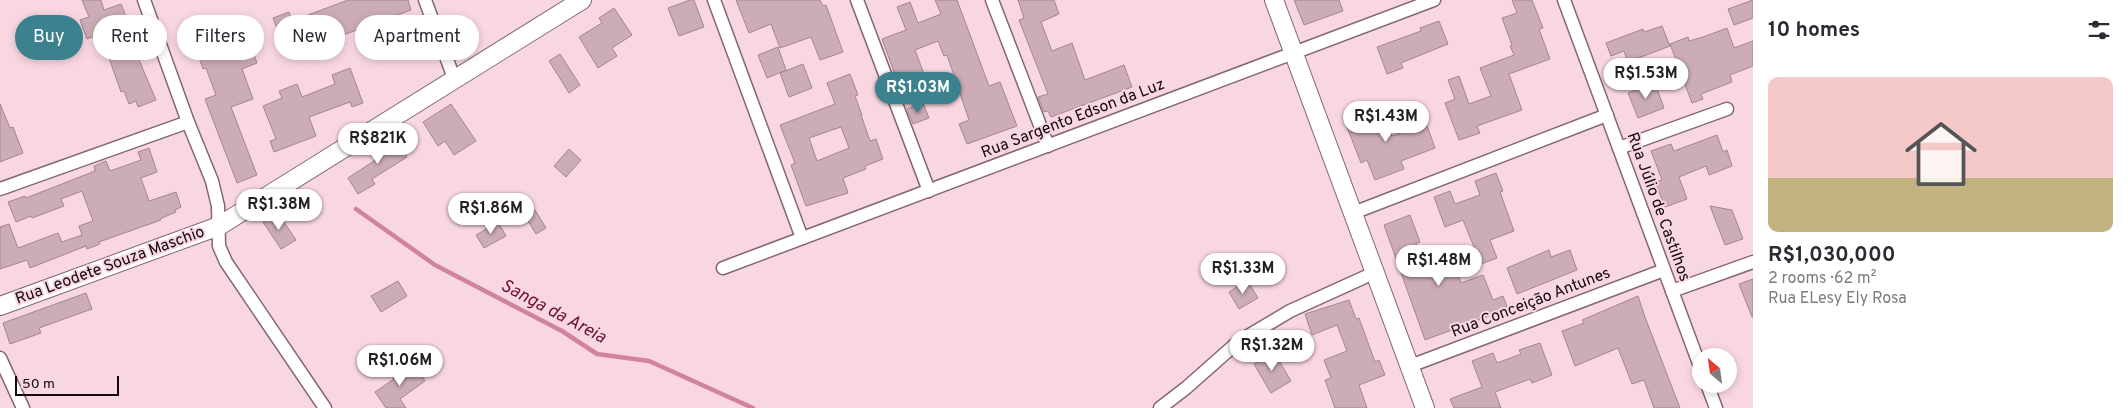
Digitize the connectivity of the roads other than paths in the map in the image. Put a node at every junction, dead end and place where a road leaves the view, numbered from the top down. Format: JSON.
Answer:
{"nodes":[{"id":1,"x":144,"y":0,"type":"edge"},
{"id":2,"x":425,"y":0,"type":"edge"},
{"id":3,"x":582,"y":0,"type":"edge"},
{"id":4,"x":714,"y":0,"type":"edge"},
{"id":5,"x":857,"y":0,"type":"edge"},
{"id":6,"x":992,"y":0,"type":"edge"},
{"id":7,"x":1274,"y":0,"type":"edge"},
{"id":8,"x":1434,"y":0,"type":"edge"},
{"id":9,"x":1564,"y":0,"type":"edge"},
{"id":10,"x":1294,"y":52,"type":"junction"},
{"id":11,"x":455,"y":81,"type":"junction"},
{"id":12,"x":1727,"y":109,"type":"dead end"},
{"id":13,"x":1607,"y":115,"type":"junction"},
{"id":14,"x":188,"y":122,"type":"junction"},
{"id":15,"x":1048,"y":146,"type":"junction"},
{"id":16,"x":1619,"y":148,"type":"junction"},
{"id":17,"x":0,"y":188,"type":"edge"},
{"id":18,"x":929,"y":191,"type":"junction"},
{"id":19,"x":1353,"y":213,"type":"junction"},
{"id":20,"x":219,"y":226,"type":"junction"},
{"id":21,"x":802,"y":238,"type":"junction"},
{"id":22,"x":1753,"y":262,"type":"edge"},
{"id":23,"x":723,"y":268,"type":"dead end"},
{"id":24,"x":1664,"y":270,"type":"junction"},
{"id":25,"x":1376,"y":272,"type":"junction"},
{"id":26,"x":1672,"y":291,"type":"junction"},
{"id":27,"x":0,"y":306,"type":"edge"},
{"id":28,"x":1693,"y":348,"type":"edge"},
{"id":29,"x":0,"y":358,"type":"edge"},
{"id":30,"x":1410,"y":366,"type":"junction"},
{"id":31,"x":1710,"y":393,"type":"edge"},
{"id":32,"x":23,"y":408,"type":"edge"},
{"id":33,"x":325,"y":408,"type":"edge"},
{"id":34,"x":1160,"y":408,"type":"edge"},
{"id":35,"x":1425,"y":408,"type":"edge"},
{"id":36,"x":1716,"y":408,"type":"edge"}],
"edges":[{"from":1,"to":14,"type":"street"},
{"from":2,"to":11,"type":"street"},
{"from":3,"to":11,"type":"street","name":"Rua Leodete Souza Maschio"},
{"from":4,"to":21,"type":"street"},
{"from":5,"to":18,"type":"street"},
{"from":6,"to":15,"type":"street"},
{"from":7,"to":10,"type":"street"},
{"from":8,"to":10,"type":"street","name":"Rua Sargento Edson da Luz"},
{"from":9,"to":13,"type":"street","name":"Rua Júlio de Castilhos"},
{"from":10,"to":15,"type":"street","name":"Rua Sargento Edson da Luz"},
{"from":10,"to":19,"type":"street"},
{"from":11,"to":20,"type":"street","name":"Rua Leodete Souza Maschio"},
{"from":12,"to":16,"type":"street"},
{"from":13,"to":16,"type":"street","name":"Rua Júlio de Castilhos"},
{"from":13,"to":19,"type":"street"},
{"from":14,"to":17,"type":"street"},
{"from":14,"to":20,"type":"street"},
{"from":15,"to":18,"type":"street","name":"Rua Sargento Edson da Luz"},
{"from":16,"to":24,"type":"street","name":"Rua Júlio de Castilhos"},
{"from":18,"to":21,"type":"street","name":"Rua Sargento Edson da Luz"},
{"from":19,"to":25,"type":"street"},
{"from":20,"to":27,"type":"street","name":"Rua Leodete Souza Maschio"},
{"from":20,"to":33,"type":"street"},
{"from":21,"to":23,"type":"street","name":"Rua Sargento Edson da Luz"},
{"from":22,"to":26,"type":"street"},
{"from":24,"to":26,"type":"street","name":"Rua Júlio de Castilhos"},
{"from":24,"to":30,"type":"street","name":"Rua Conceição Antunes"},
{"from":25,"to":30,"type":"street"},
{"from":25,"to":34,"type":"street"},
{"from":26,"to":28,"type":"street","name":"Rua Júlio de Castilhos"},
{"from":29,"to":32,"type":"street"},
{"from":30,"to":35,"type":"street"},
{"from":31,"to":36,"type":"street"}]}
